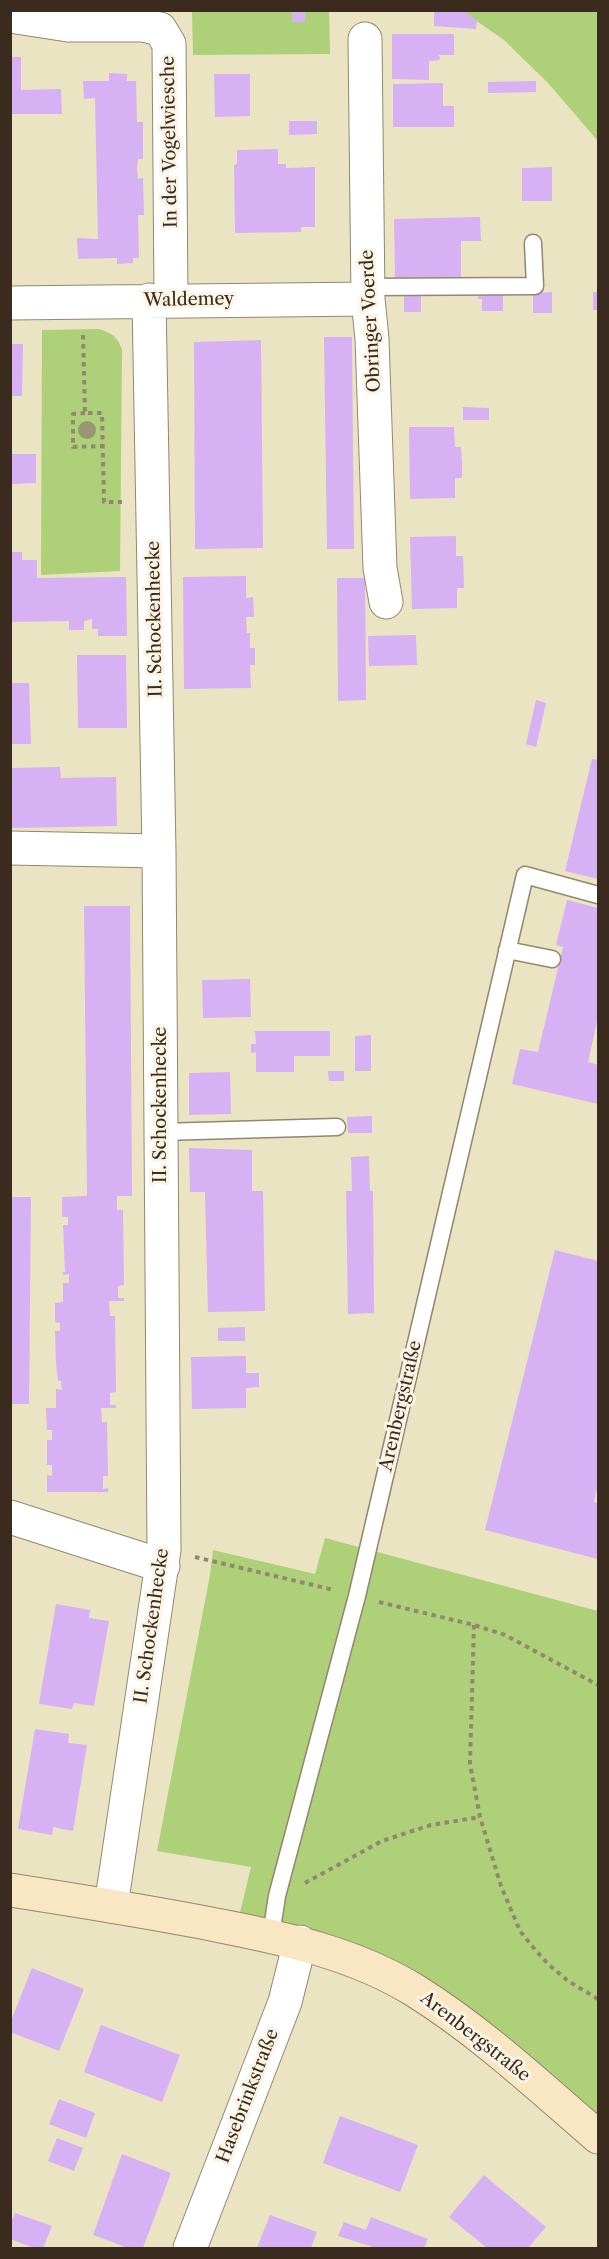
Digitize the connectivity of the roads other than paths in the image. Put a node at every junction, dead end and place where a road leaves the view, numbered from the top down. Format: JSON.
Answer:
{"nodes":[{"id":1,"x":10,"y":16,"type":"edge"},
{"id":2,"x":365,"y":39,"type":"dead end"},
{"id":3,"x":533,"y":243,"type":"dead end"},
{"id":4,"x":368,"y":293,"type":"junction"},
{"id":5,"x":160,"y":300,"type":"junction"},
{"id":6,"x":10,"y":303,"type":"edge"},
{"id":7,"x":386,"y":602,"type":"dead end"},
{"id":8,"x":10,"y":848,"type":"edge"},
{"id":9,"x":159,"y":851,"type":"junction"},
{"id":10,"x":598,"y":895,"type":"edge"},
{"id":11,"x":507,"y":950,"type":"junction"},
{"id":12,"x":552,"y":959,"type":"dead end"},
{"id":13,"x":337,"y":1127,"type":"dead end"},
{"id":14,"x":161,"y":1132,"type":"junction"},
{"id":15,"x":10,"y":1517,"type":"edge"},
{"id":16,"x":164,"y":1558,"type":"junction"},
{"id":17,"x":10,"y":1890,"type":"edge"},
{"id":18,"x":111,"y":1906,"type":"junction"},
{"id":19,"x":286,"y":1939,"type":"junction"},
{"id":20,"x":598,"y":2137,"type":"edge"},
{"id":21,"x":190,"y":2248,"type":"edge"}],
"edges":[{"from":1,"to":5,"type":"street","name":"In der Vogelwiesche"},
{"from":2,"to":4,"type":"street","name":"Obringer Voerde"},
{"from":3,"to":4,"type":"lane"},
{"from":4,"to":5,"type":"street","name":"Waldemey"},
{"from":4,"to":7,"type":"street","name":"Obringer Voerde"},
{"from":5,"to":6,"type":"street","name":"Waldemey"},
{"from":5,"to":9,"type":"street","name":"II. Schockenhecke"},
{"from":8,"to":9,"type":"street"},
{"from":9,"to":14,"type":"street","name":"II. Schockenhecke"},
{"from":10,"to":11,"type":"lane","name":"Arenbergstraße"},
{"from":11,"to":12,"type":"lane"},
{"from":11,"to":19,"type":"lane","name":"Arenbergstraße"},
{"from":13,"to":14,"type":"lane"},
{"from":14,"to":16,"type":"street","name":"II. Schockenhecke"},
{"from":15,"to":16,"type":"street"},
{"from":16,"to":18,"type":"street","name":"II. Schockenhecke"},
{"from":17,"to":18,"type":"main road","name":"Arenbergstraße"},
{"from":18,"to":19,"type":"main road","name":"Arenbergstraße"},
{"from":19,"to":20,"type":"main road","name":"Arenbergstraße"},
{"from":19,"to":21,"type":"street","name":"Hasebrinkstraße"}]}
